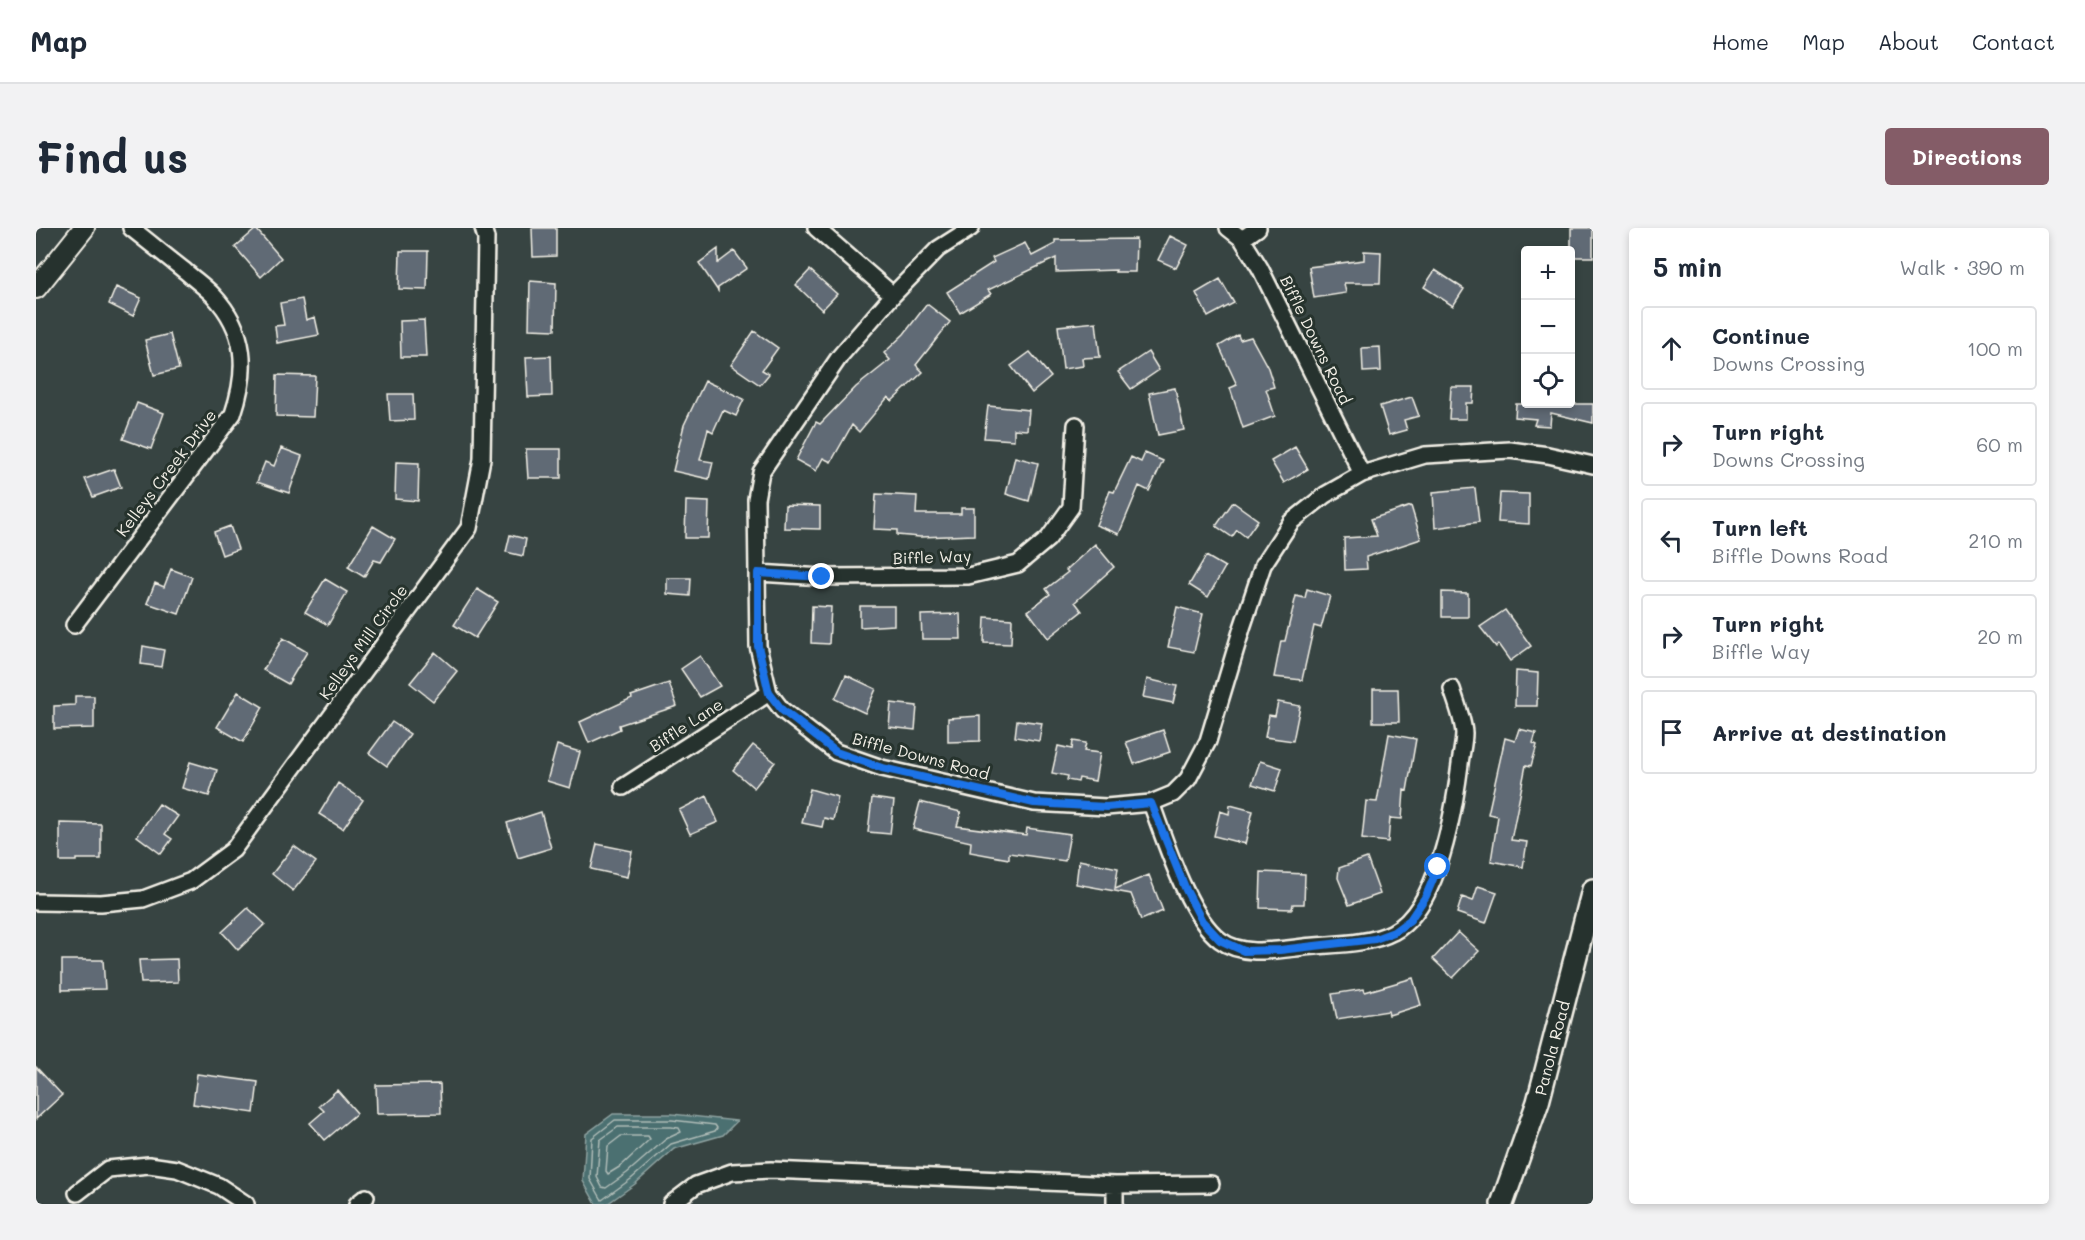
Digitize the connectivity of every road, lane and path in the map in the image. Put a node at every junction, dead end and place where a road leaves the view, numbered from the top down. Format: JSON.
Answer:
{"nodes":[{"id":1,"x":84,"y":228,"type":"edge"},
{"id":2,"x":131,"y":228,"type":"edge"},
{"id":3,"x":483,"y":228,"type":"edge"},
{"id":4,"x":816,"y":228,"type":"edge"},
{"id":5,"x":971,"y":228,"type":"edge"},
{"id":6,"x":1228,"y":228,"type":"edge"},
{"id":7,"x":1258,"y":228,"type":"edge"},
{"id":8,"x":1242,"y":239,"type":"junction"},
{"id":9,"x":36,"y":288,"type":"edge"},
{"id":10,"x":893,"y":295,"type":"junction"},
{"id":11,"x":1076,"y":425,"type":"dead end"},
{"id":12,"x":1593,"y":465,"type":"edge"},
{"id":13,"x":1362,"y":474,"type":"junction"},
{"id":14,"x":758,"y":573,"type":"junction"},
{"id":15,"x":74,"y":625,"type":"dead end"},
{"id":16,"x":1452,"y":689,"type":"dead end"},
{"id":17,"x":769,"y":693,"type":"junction"},
{"id":18,"x":622,"y":787,"type":"dead end"},
{"id":19,"x":1151,"y":803,"type":"junction"},
{"id":20,"x":1593,"y":890,"type":"edge"},
{"id":21,"x":36,"y":902,"type":"edge"},
{"id":22,"x":1211,"y":1184,"type":"dead end"},
{"id":23,"x":1115,"y":1185,"type":"junction"},
{"id":24,"x":77,"y":1193,"type":"dead end"},
{"id":25,"x":246,"y":1204,"type":"edge"},
{"id":26,"x":671,"y":1204,"type":"edge"},
{"id":27,"x":1115,"y":1204,"type":"edge"},
{"id":28,"x":1502,"y":1204,"type":"edge"}],
"edges":[{"from":1,"to":9,"type":"street"},
{"from":2,"to":15,"type":"street","name":"Kelleys Creek Drive"},
{"from":3,"to":21,"type":"street","name":"Kelleys Mill Circle"},
{"from":4,"to":10,"type":"street"},
{"from":5,"to":10,"type":"street","name":"Biffle Downs Road"},
{"from":6,"to":8,"type":"street","name":"Biffle Downs Road"},
{"from":7,"to":8,"type":"street"},
{"from":8,"to":13,"type":"street","name":"Biffle Downs Road"},
{"from":10,"to":14,"type":"street","name":"Biffle Downs Road"},
{"from":11,"to":14,"type":"street","name":"Biffle Way"},
{"from":12,"to":13,"type":"street","name":"Biffle Downs Road"},
{"from":13,"to":19,"type":"street","name":"Biffle Downs Road"},
{"from":14,"to":17,"type":"street","name":"Biffle Downs Road"},
{"from":16,"to":19,"type":"street"},
{"from":17,"to":18,"type":"street","name":"Biffle Lane"},
{"from":17,"to":19,"type":"street","name":"Biffle Downs Road"},
{"from":20,"to":28,"type":"main road","name":"Panola Road"},
{"from":22,"to":23,"type":"street"},
{"from":23,"to":26,"type":"street"},
{"from":23,"to":27,"type":"street"},
{"from":24,"to":25,"type":"street"}]}
